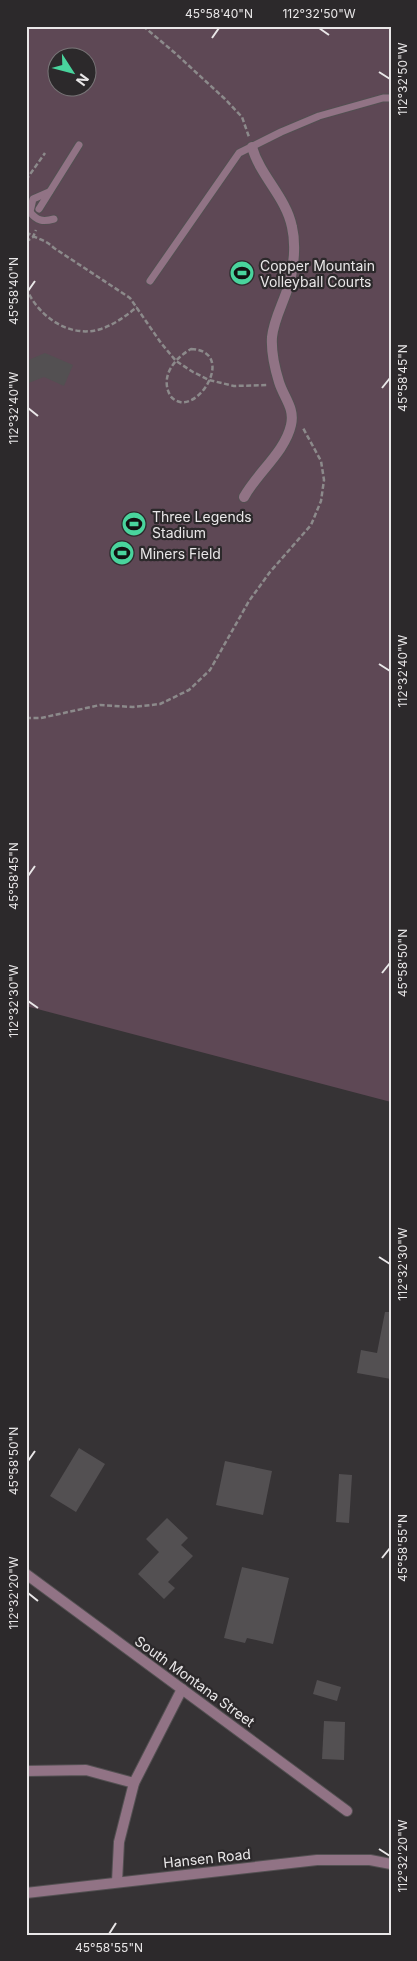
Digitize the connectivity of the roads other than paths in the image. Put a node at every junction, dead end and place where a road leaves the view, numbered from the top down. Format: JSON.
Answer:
{"nodes":[{"id":1,"x":391,"y":98,"type":"edge"},
{"id":2,"x":79,"y":145,"type":"dead end"},
{"id":3,"x":252,"y":147,"type":"junction"},
{"id":4,"x":49,"y":192,"type":"junction"},
{"id":5,"x":39,"y":209,"type":"dead end"},
{"id":6,"x":54,"y":219,"type":"dead end"},
{"id":7,"x":150,"y":281,"type":"dead end"},
{"id":8,"x":244,"y":497,"type":"dead end"},
{"id":9,"x":26,"y":1574,"type":"edge"},
{"id":10,"x":182,"y":1689,"type":"junction"},
{"id":11,"x":26,"y":1771,"type":"edge"},
{"id":12,"x":134,"y":1783,"type":"junction"},
{"id":13,"x":347,"y":1811,"type":"dead end"},
{"id":14,"x":391,"y":1864,"type":"edge"},
{"id":15,"x":117,"y":1882,"type":"junction"},
{"id":16,"x":26,"y":1893,"type":"edge"}],
"edges":[{"from":1,"to":3,"type":"lane"},
{"from":2,"to":4,"type":"lane"},
{"from":3,"to":7,"type":"lane"},
{"from":3,"to":8,"type":"street"},
{"from":4,"to":5,"type":"lane"},
{"from":4,"to":6,"type":"lane"},
{"from":9,"to":10,"type":"street","name":"South Montana Street"},
{"from":10,"to":12,"type":"street"},
{"from":10,"to":13,"type":"street","name":"South Montana Street"},
{"from":11,"to":12,"type":"street"},
{"from":12,"to":15,"type":"street"},
{"from":14,"to":15,"type":"street","name":"Hansen Road"},
{"from":15,"to":16,"type":"street","name":"Hansen Road"}]}
